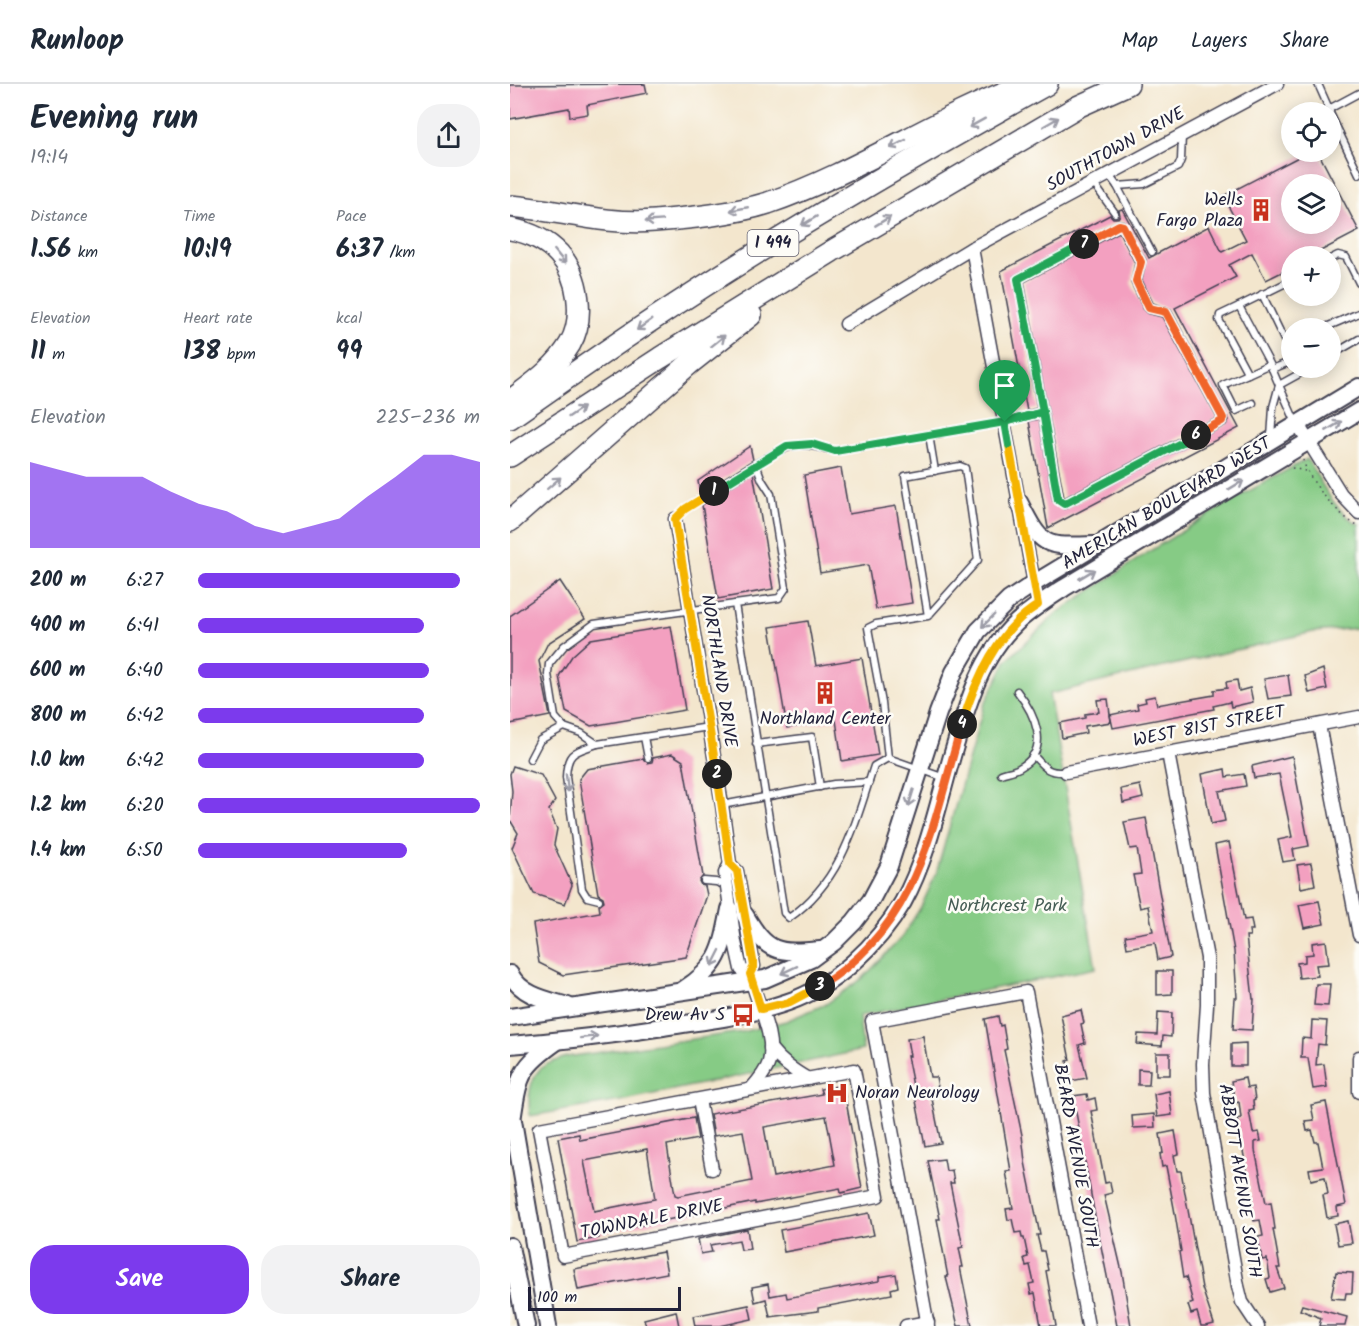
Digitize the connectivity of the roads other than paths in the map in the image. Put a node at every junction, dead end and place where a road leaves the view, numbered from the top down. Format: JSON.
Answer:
{"nodes":[{"id":1,"x":1027,"y":84,"type":"edge"},
{"id":2,"x":1047,"y":84,"type":"edge"},
{"id":3,"x":1128,"y":84,"type":"edge"},
{"id":4,"x":1277,"y":84,"type":"edge"},
{"id":5,"x":1317,"y":84,"type":"edge"},
{"id":6,"x":1359,"y":93,"type":"edge"},
{"id":7,"x":1326,"y":102,"type":"edge"},
{"id":8,"x":1341,"y":104,"type":"edge"},
{"id":9,"x":1182,"y":135,"type":"junction"},
{"id":10,"x":1341,"y":135,"type":"edge"},
{"id":11,"x":1359,"y":174,"type":"edge"},
{"id":12,"x":1113,"y":181,"type":"junction"},
{"id":13,"x":1094,"y":184,"type":"junction"},
{"id":14,"x":510,"y":206,"type":"edge"},
{"id":15,"x":1114,"y":213,"type":"dead end"},
{"id":16,"x":510,"y":229,"type":"edge"},
{"id":17,"x":972,"y":248,"type":"junction"},
{"id":18,"x":832,"y":250,"type":"junction"},
{"id":19,"x":1152,"y":252,"type":"dead end"},
{"id":20,"x":1341,"y":256,"type":"edge"},
{"id":21,"x":1359,"y":283,"type":"edge"},
{"id":22,"x":1281,"y":285,"type":"edge"},
{"id":23,"x":1262,"y":294,"type":"junction"},
{"id":24,"x":1239,"y":306,"type":"junction"},
{"id":25,"x":1359,"y":313,"type":"edge"},
{"id":26,"x":1341,"y":321,"type":"edge"},
{"id":27,"x":846,"y":324,"type":"dead end"},
{"id":28,"x":1281,"y":334,"type":"edge"},
{"id":29,"x":1359,"y":339,"type":"edge"},
{"id":30,"x":1342,"y":349,"type":"edge"},
{"id":31,"x":1281,"y":364,"type":"edge"},
{"id":32,"x":1271,"y":366,"type":"junction"},
{"id":33,"x":1248,"y":374,"type":"junction"},
{"id":34,"x":1292,"y":378,"type":"edge"},
{"id":35,"x":1279,"y":385,"type":"junction"},
{"id":36,"x":1359,"y":387,"type":"edge"},
{"id":37,"x":510,"y":401,"type":"edge"},
{"id":38,"x":1253,"y":403,"type":"dead end"},
{"id":39,"x":1359,"y":411,"type":"edge"},
{"id":40,"x":1043,"y":412,"type":"junction"},
{"id":41,"x":510,"y":418,"type":"edge"},
{"id":42,"x":1005,"y":422,"type":"junction"},
{"id":43,"x":1297,"y":423,"type":"junction"},
{"id":44,"x":929,"y":435,"type":"junction"},
{"id":45,"x":1270,"y":440,"type":"junction"},
{"id":46,"x":1305,"y":447,"type":"junction"},
{"id":47,"x":510,"y":456,"type":"edge"},
{"id":48,"x":756,"y":464,"type":"junction"},
{"id":49,"x":935,"y":471,"type":"junction"},
{"id":50,"x":1019,"y":502,"type":"junction"},
{"id":51,"x":1359,"y":513,"type":"edge"},
{"id":52,"x":675,"y":519,"type":"joint"},
{"id":53,"x":510,"y":521,"type":"edge"},
{"id":54,"x":1098,"y":545,"type":"junction"},
{"id":55,"x":1033,"y":584,"type":"junction"},
{"id":56,"x":735,"y":604,"type":"junction"},
{"id":57,"x":1038,"y":605,"type":"junction"},
{"id":58,"x":690,"y":609,"type":"junction"},
{"id":59,"x":928,"y":616,"type":"junction"},
{"id":60,"x":1017,"y":691,"type":"dead end"},
{"id":61,"x":1359,"y":717,"type":"edge"},
{"id":62,"x":1319,"y":725,"type":"junction"},
{"id":63,"x":564,"y":726,"type":"junction"},
{"id":64,"x":710,"y":727,"type":"junction"},
{"id":65,"x":644,"y":737,"type":"junction"},
{"id":66,"x":597,"y":744,"type":"junction"},
{"id":67,"x":756,"y":744,"type":"junction"},
{"id":68,"x":1168,"y":753,"type":"junction"},
{"id":69,"x":1033,"y":755,"type":"junction"},
{"id":70,"x":888,"y":758,"type":"junction"},
{"id":71,"x":530,"y":759,"type":"dead end"},
{"id":72,"x":648,"y":759,"type":"dead end"},
{"id":73,"x":920,"y":769,"type":"junction"},
{"id":74,"x":1066,"y":772,"type":"joint"},
{"id":75,"x":1001,"y":774,"type":"dead end"},
{"id":76,"x":946,"y":778,"type":"junction"},
{"id":77,"x":869,"y":782,"type":"junction"},
{"id":78,"x":820,"y":787,"type":"junction"},
{"id":79,"x":765,"y":798,"type":"junction"},
{"id":80,"x":722,"y":805,"type":"junction"},
{"id":81,"x":730,"y":864,"type":"junction"},
{"id":82,"x":704,"y":881,"type":"dead end"},
{"id":83,"x":727,"y":886,"type":"junction"},
{"id":84,"x":599,"y":900,"type":"dead end"},
{"id":85,"x":738,"y":912,"type":"junction"},
{"id":86,"x":1359,"y":935,"type":"edge"},
{"id":87,"x":824,"y":950,"type":"junction"},
{"id":88,"x":510,"y":974,"type":"edge"},
{"id":89,"x":751,"y":978,"type":"junction"},
{"id":90,"x":679,"y":992,"type":"junction"},
{"id":91,"x":575,"y":1008,"type":"junction"},
{"id":92,"x":761,"y":1009,"type":"junction"},
{"id":93,"x":510,"y":1017,"type":"edge"},
{"id":94,"x":556,"y":1041,"type":"junction"},
{"id":95,"x":510,"y":1045,"type":"edge"},
{"id":96,"x":770,"y":1048,"type":"junction"},
{"id":97,"x":1359,"y":1058,"type":"edge"},
{"id":98,"x":808,"y":1078,"type":"junction"},
{"id":99,"x":751,"y":1089,"type":"junction"},
{"id":100,"x":1359,"y":1092,"type":"edge"},
{"id":101,"x":699,"y":1100,"type":"junction"},
{"id":102,"x":511,"y":1110,"type":"edge"},
{"id":103,"x":712,"y":1169,"type":"dead end"},
{"id":104,"x":510,"y":1246,"type":"edge"},
{"id":105,"x":928,"y":1324,"type":"edge"},
{"id":106,"x":526,"y":1326,"type":"edge"},
{"id":107,"x":548,"y":1326,"type":"edge"},
{"id":108,"x":906,"y":1326,"type":"edge"},
{"id":109,"x":1088,"y":1326,"type":"edge"},
{"id":110,"x":1258,"y":1326,"type":"edge"}],
"edges":[{"from":1,"to":14,"type":"highway","one_way":true},
{"from":2,"to":41,"type":"highway","number":"I 494","one_way":true},
{"from":18,"to":3,"type":"highway","number":"I 494","one_way":true},
{"from":4,"to":9,"type":"street","name":"SOUTHTOWN DRIVE"},
{"from":5,"to":7,"type":"lane"},
{"from":6,"to":8,"type":"lane"},
{"from":9,"to":12,"type":"street","name":"SOUTHTOWN DRIVE"},
{"from":9,"to":12,"type":"lane"},
{"from":10,"to":11,"type":"lane"},
{"from":12,"to":13,"type":"street","name":"SOUTHTOWN DRIVE"},
{"from":12,"to":19,"type":"lane"},
{"from":13,"to":15,"type":"lane"},
{"from":13,"to":17,"type":"street","name":"SOUTHTOWN DRIVE"},
{"from":16,"to":37,"type":"highway","one_way":true},
{"from":17,"to":27,"type":"street","name":"SOUTHTOWN DRIVE"},
{"from":17,"to":42,"type":"street"},
{"from":47,"to":18,"type":"highway","number":"I 494","one_way":true},
{"from":53,"to":18,"type":"highway","one_way":true},
{"from":20,"to":21,"type":"lane"},
{"from":22,"to":23,"type":"lane"},
{"from":23,"to":24,"type":"lane"},
{"from":23,"to":28,"type":"lane"},
{"from":24,"to":32,"type":"lane"},
{"from":24,"to":33,"type":"lane"},
{"from":25,"to":26,"type":"lane"},
{"from":29,"to":30,"type":"lane"},
{"from":31,"to":32,"type":"lane"},
{"from":32,"to":33,"type":"lane"},
{"from":32,"to":35,"type":"lane"},
{"from":33,"to":38,"type":"lane"},
{"from":34,"to":35,"type":"lane"},
{"from":35,"to":43,"type":"lane"},
{"from":35,"to":45,"type":"lane"},
{"from":36,"to":43,"type":"main road","name":"AMERICAN BOULEVARD WEST"},
{"from":46,"to":39,"type":"main road","name":"AMERICAN BOULEVARD WEST","one_way":true},
{"from":40,"to":40,"type":"lane"},
{"from":40,"to":42,"type":"lane"},
{"from":42,"to":44,"type":"lane"},
{"from":42,"to":50,"type":"street"},
{"from":43,"to":45,"type":"main road","name":"AMERICAN BOULEVARD WEST"},
{"from":43,"to":46,"type":"street"},
{"from":44,"to":48,"type":"lane"},
{"from":44,"to":49,"type":"lane"},
{"from":45,"to":54,"type":"main road","name":"AMERICAN BOULEVARD WEST"},
{"from":46,"to":51,"type":"street"},
{"from":57,"to":46,"type":"main road","name":"AMERICAN BOULEVARD WEST","one_way":true},
{"from":48,"to":52,"type":"lane"},
{"from":48,"to":56,"type":"lane"},
{"from":49,"to":59,"type":"lane"},
{"from":49,"to":59,"type":"lane"},
{"from":50,"to":54,"type":"main road"},
{"from":50,"to":55,"type":"street"},
{"from":52,"to":58,"type":"street","name":"NORTHLAND DRIVE"},
{"from":54,"to":55,"type":"main road","name":"AMERICAN BOULEVARD WEST"},
{"from":55,"to":57,"type":"street"},
{"from":55,"to":73,"type":"main road","name":"AMERICAN BOULEVARD WEST","one_way":true},
{"from":56,"to":58,"type":"lane"},
{"from":56,"to":67,"type":"lane"},
{"from":57,"to":76,"type":"main road","name":"AMERICAN BOULEVARD WEST"},
{"from":58,"to":63,"type":"lane"},
{"from":58,"to":64,"type":"street","name":"NORTHLAND DRIVE"},
{"from":59,"to":70,"type":"lane"},
{"from":60,"to":69,"type":"lane"},
{"from":61,"to":62,"type":"street","name":"WEST 81ST STREET"},
{"from":62,"to":68,"type":"street","name":"WEST 81ST STREET"},
{"from":62,"to":86,"type":"street"},
{"from":63,"to":66,"type":"lane"},
{"from":63,"to":71,"type":"lane"},
{"from":64,"to":65,"type":"lane"},
{"from":64,"to":80,"type":"street","name":"NORTHLAND DRIVE"},
{"from":65,"to":66,"type":"lane"},
{"from":65,"to":72,"type":"lane"},
{"from":66,"to":84,"type":"lane","one_way":true},
{"from":67,"to":78,"type":"lane"},
{"from":67,"to":79,"type":"lane"},
{"from":68,"to":74,"type":"street","name":"WEST 81ST STREET"},
{"from":68,"to":110,"type":"street","name":"ABBOTT AVENUE SOUTH"},
{"from":69,"to":74,"type":"lane"},
{"from":69,"to":75,"type":"lane"},
{"from":70,"to":73,"type":"lane"},
{"from":70,"to":77,"type":"lane"},
{"from":73,"to":76,"type":"lane"},
{"from":73,"to":87,"type":"main road","name":"AMERICAN BOULEVARD WEST","one_way":true},
{"from":76,"to":92,"type":"main road","name":"AMERICAN BOULEVARD WEST"},
{"from":77,"to":78,"type":"lane"},
{"from":77,"to":79,"type":"lane"},
{"from":78,"to":79,"type":"lane"},
{"from":79,"to":80,"type":"lane"},
{"from":80,"to":81,"type":"street","name":"NORTHLAND DRIVE"},
{"from":81,"to":83,"type":"street","name":"NORTHLAND DRIVE"},
{"from":81,"to":85,"type":"street","name":"NORTHLAND DRIVE"},
{"from":82,"to":83,"type":"lane"},
{"from":83,"to":85,"type":"street","name":"NORTHLAND DRIVE"},
{"from":85,"to":87,"type":"main road"},
{"from":85,"to":89,"type":"street","name":"NORTHLAND DRIVE"},
{"from":85,"to":90,"type":"main road","one_way":true},
{"from":87,"to":89,"type":"main road","name":"AMERICAN BOULEVARD WEST","one_way":true},
{"from":88,"to":91,"type":"main road"},
{"from":89,"to":90,"type":"main road","name":"AMERICAN BOULEVARD WEST"},
{"from":89,"to":92,"type":"street","name":"NORTHLAND DRIVE"},
{"from":90,"to":91,"type":"main road","name":"AMERICAN BOULEVARD WEST"},
{"from":91,"to":93,"type":"main road","name":"AMERICAN BOULEVARD WEST"},
{"from":94,"to":92,"type":"main road","name":"AMERICAN BOULEVARD WEST","one_way":true},
{"from":92,"to":96,"type":"street"},
{"from":94,"to":95,"type":"main road","name":"AMERICAN BOULEVARD WEST"},
{"from":94,"to":102,"type":"main road"},
{"from":96,"to":98,"type":"street"},
{"from":96,"to":99,"type":"street"},
{"from":97,"to":100,"type":"street"},
{"from":98,"to":99,"type":"street","name":"TOWNDALE DRIVE"},
{"from":98,"to":101,"type":"street","name":"TOWNDALE DRIVE"},
{"from":99,"to":101,"type":"street","name":"TOWNDALE DRIVE"},
{"from":101,"to":103,"type":"street"},
{"from":102,"to":107,"type":"main road"},
{"from":104,"to":106,"type":"main road"},
{"from":105,"to":108,"type":"street"},
{"from":105,"to":109,"type":"street","name":"BEARD AVENUE SOUTH"}]}
